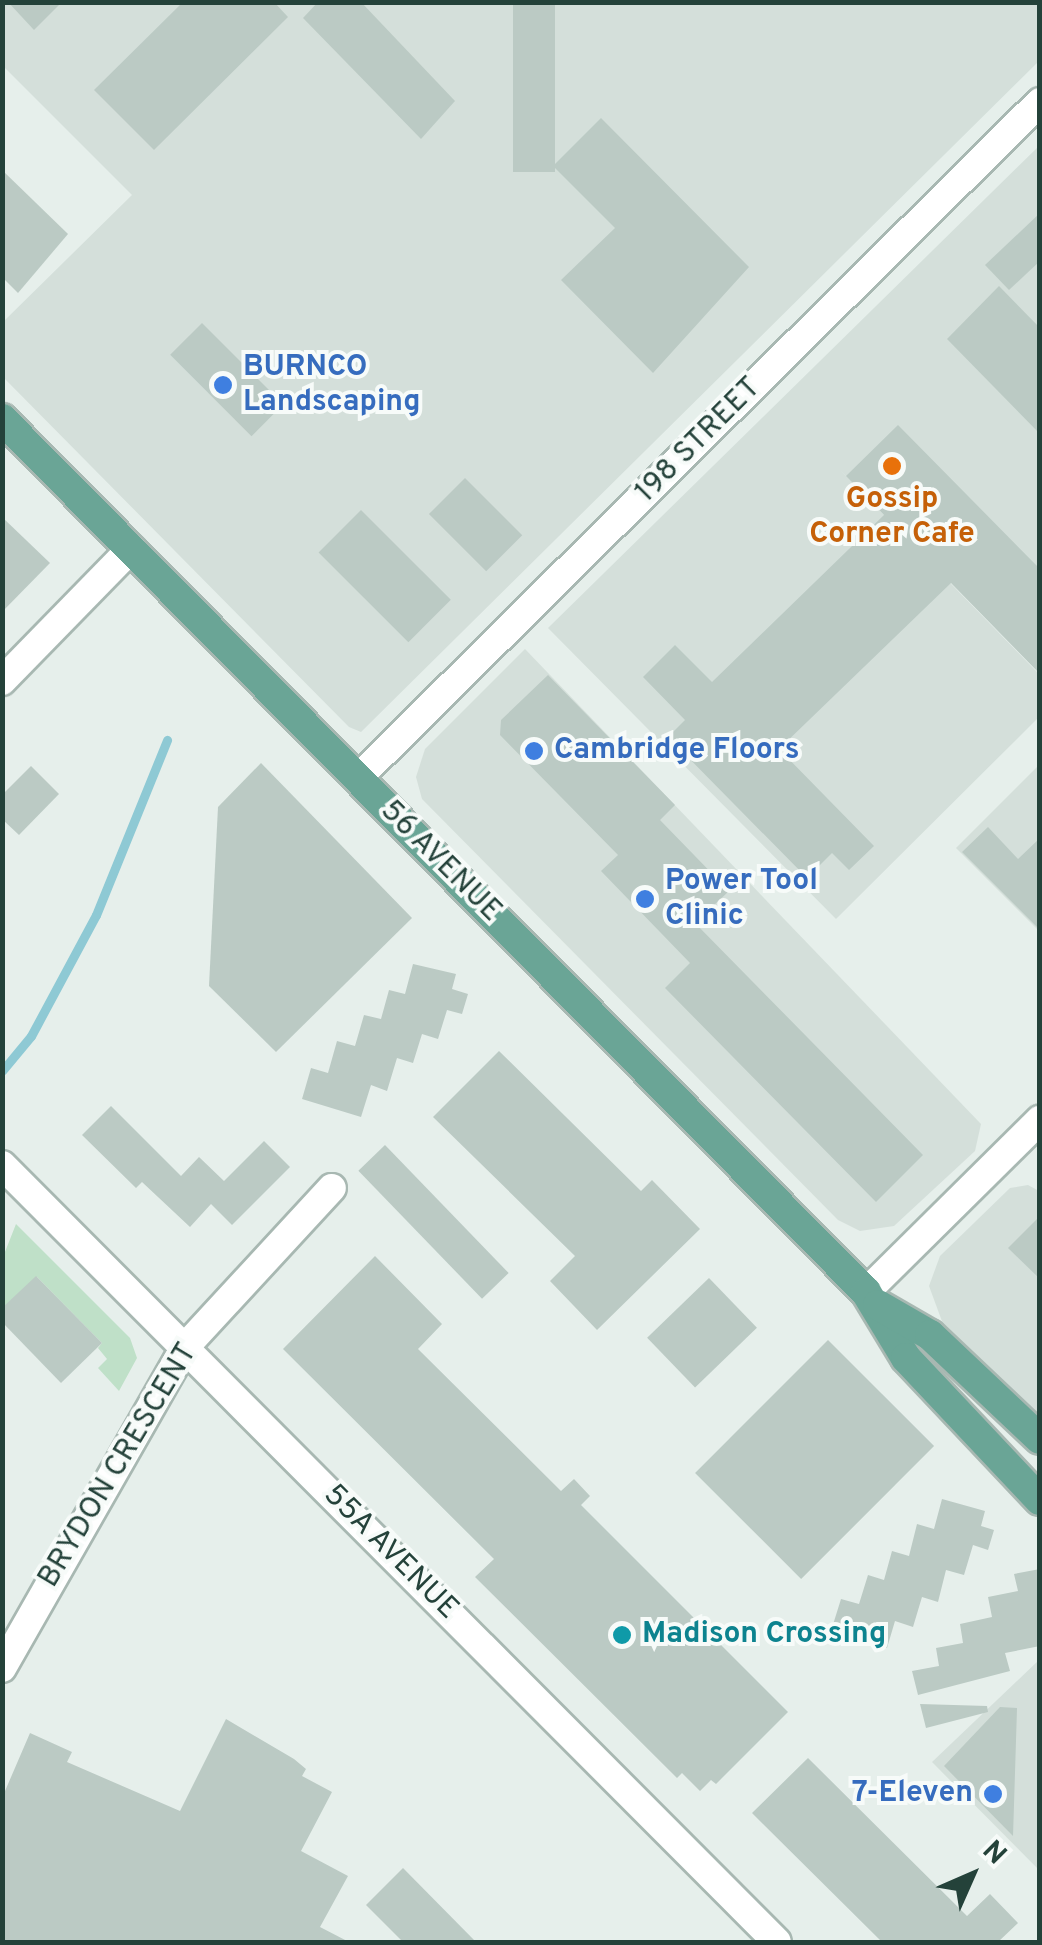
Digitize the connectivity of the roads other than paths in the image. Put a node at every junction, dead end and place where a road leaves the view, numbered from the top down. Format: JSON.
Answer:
{"nodes":[{"id":1,"x":1040,"y":102,"type":"edge"},
{"id":2,"x":2,"y":419,"type":"edge"},
{"id":3,"x":131,"y":549,"type":"junction"},
{"id":4,"x":2,"y":682,"type":"edge"},
{"id":5,"x":358,"y":778,"type":"junction"},
{"id":6,"x":1040,"y":1120,"type":"edge"},
{"id":7,"x":2,"y":1164,"type":"edge"},
{"id":8,"x":332,"y":1188,"type":"dead end"},
{"id":9,"x":872,"y":1298,"type":"junction"},
{"id":10,"x":186,"y":1346,"type":"junction"},
{"id":11,"x":1040,"y":1439,"type":"edge"},
{"id":12,"x":1040,"y":1500,"type":"edge"},
{"id":13,"x":2,"y":1668,"type":"edge"},
{"id":14,"x":777,"y":1942,"type":"edge"}],
"edges":[{"from":1,"to":5,"type":"street","name":"198 STREET"},
{"from":2,"to":3,"type":"main road","name":"56 AVENUE"},
{"from":3,"to":4,"type":"street"},
{"from":3,"to":5,"type":"main road","name":"56 AVENUE"},
{"from":5,"to":9,"type":"main road","name":"56 AVENUE"},
{"from":6,"to":9,"type":"street"},
{"from":7,"to":10,"type":"street","name":"55A AVENUE"},
{"from":8,"to":10,"type":"street","name":"BRYDON CRESCENT"},
{"from":9,"to":11,"type":"main road","name":"56 AVENUE"},
{"from":9,"to":12,"type":"main road","name":"56 AVENUE"},
{"from":10,"to":13,"type":"street","name":"BRYDON CRESCENT"},
{"from":10,"to":14,"type":"street","name":"55A AVENUE"}]}
